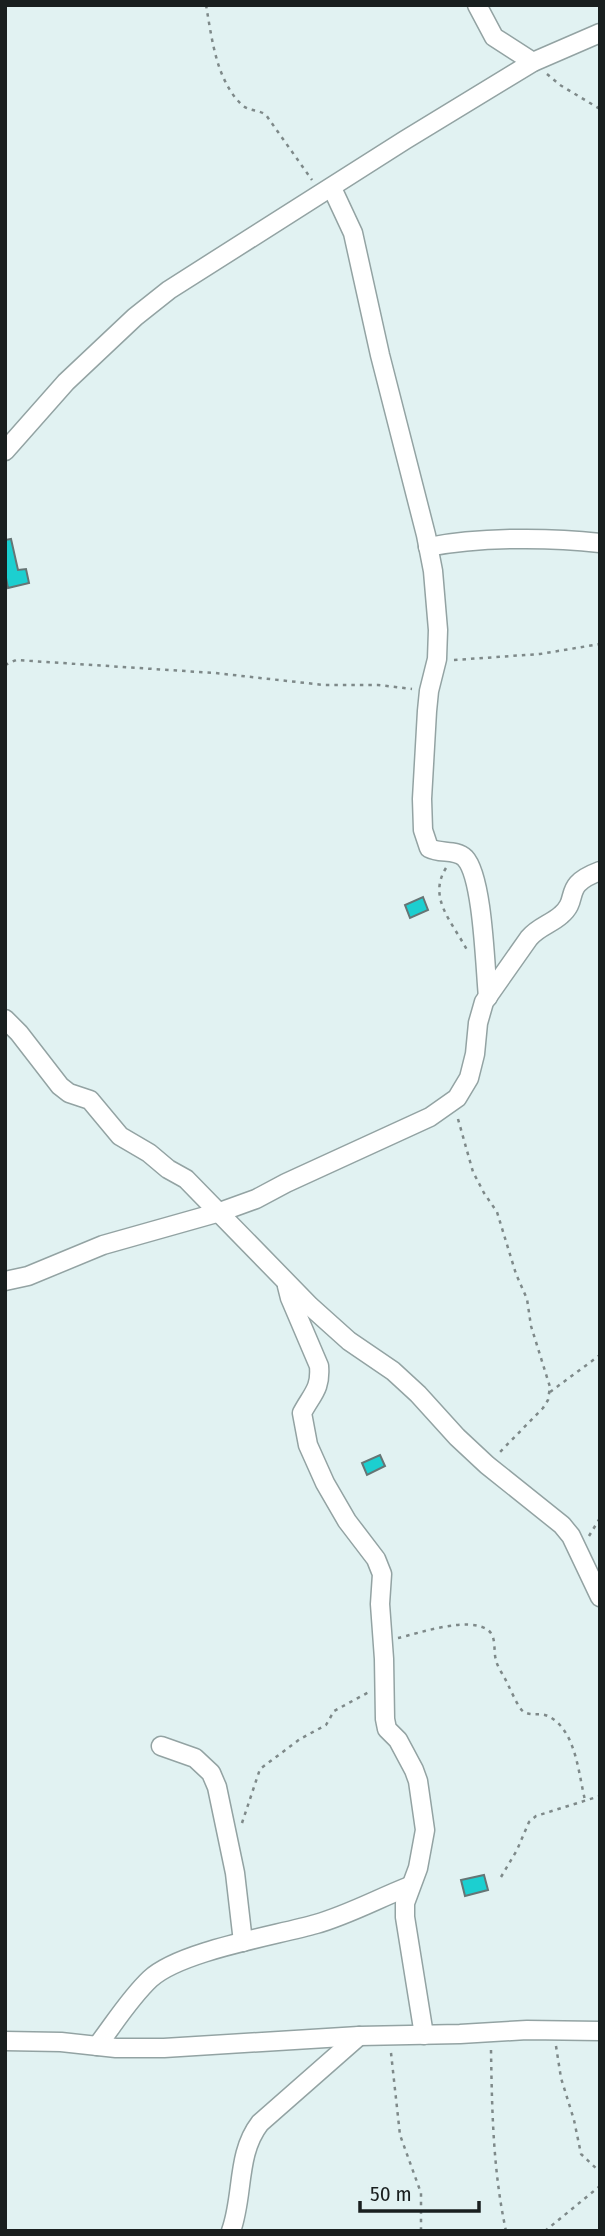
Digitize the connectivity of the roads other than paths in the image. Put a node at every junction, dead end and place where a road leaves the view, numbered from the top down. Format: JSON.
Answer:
{"nodes":[{"id":1,"x":477,"y":5,"type":"edge"},
{"id":2,"x":600,"y":33,"type":"edge"},
{"id":3,"x":533,"y":62,"type":"junction"},
{"id":4,"x":327,"y":191,"type":"junction"},
{"id":5,"x":5,"y":451,"type":"edge"},
{"id":6,"x":600,"y":543,"type":"edge"},
{"id":7,"x":428,"y":547,"type":"junction"},
{"id":8,"x":600,"y":870,"type":"edge"},
{"id":9,"x":488,"y":997,"type":"junction"},
{"id":10,"x":5,"y":1019,"type":"edge"},
{"id":11,"x":220,"y":1212,"type":"junction"},
{"id":12,"x":5,"y":1281,"type":"edge"},
{"id":13,"x":286,"y":1282,"type":"junction"},
{"id":14,"x":600,"y":1597,"type":"edge"},
{"id":15,"x":161,"y":1746,"type":"dead end"},
{"id":16,"x":410,"y":1886,"type":"junction"},
{"id":17,"x":243,"y":1942,"type":"junction"},
{"id":18,"x":600,"y":2031,"type":"edge"},
{"id":19,"x":424,"y":2035,"type":"junction"},
{"id":20,"x":359,"y":2036,"type":"junction"},
{"id":21,"x":5,"y":2041,"type":"edge"},
{"id":22,"x":97,"y":2046,"type":"junction"},
{"id":23,"x":231,"y":2231,"type":"edge"}],
"edges":[{"from":1,"to":3,"type":"street"},
{"from":2,"to":3,"type":"street"},
{"from":3,"to":4,"type":"street"},
{"from":4,"to":5,"type":"street"},
{"from":4,"to":7,"type":"street"},
{"from":6,"to":7,"type":"street"},
{"from":7,"to":9,"type":"street"},
{"from":8,"to":9,"type":"street"},
{"from":9,"to":11,"type":"street"},
{"from":10,"to":11,"type":"street"},
{"from":11,"to":12,"type":"street"},
{"from":11,"to":13,"type":"street"},
{"from":13,"to":14,"type":"street"},
{"from":13,"to":16,"type":"street"},
{"from":15,"to":17,"type":"street"},
{"from":16,"to":17,"type":"street"},
{"from":16,"to":19,"type":"street"},
{"from":17,"to":22,"type":"street"},
{"from":18,"to":19,"type":"street"},
{"from":19,"to":20,"type":"street"},
{"from":20,"to":22,"type":"street"},
{"from":20,"to":23,"type":"street"},
{"from":21,"to":22,"type":"street"}]}
